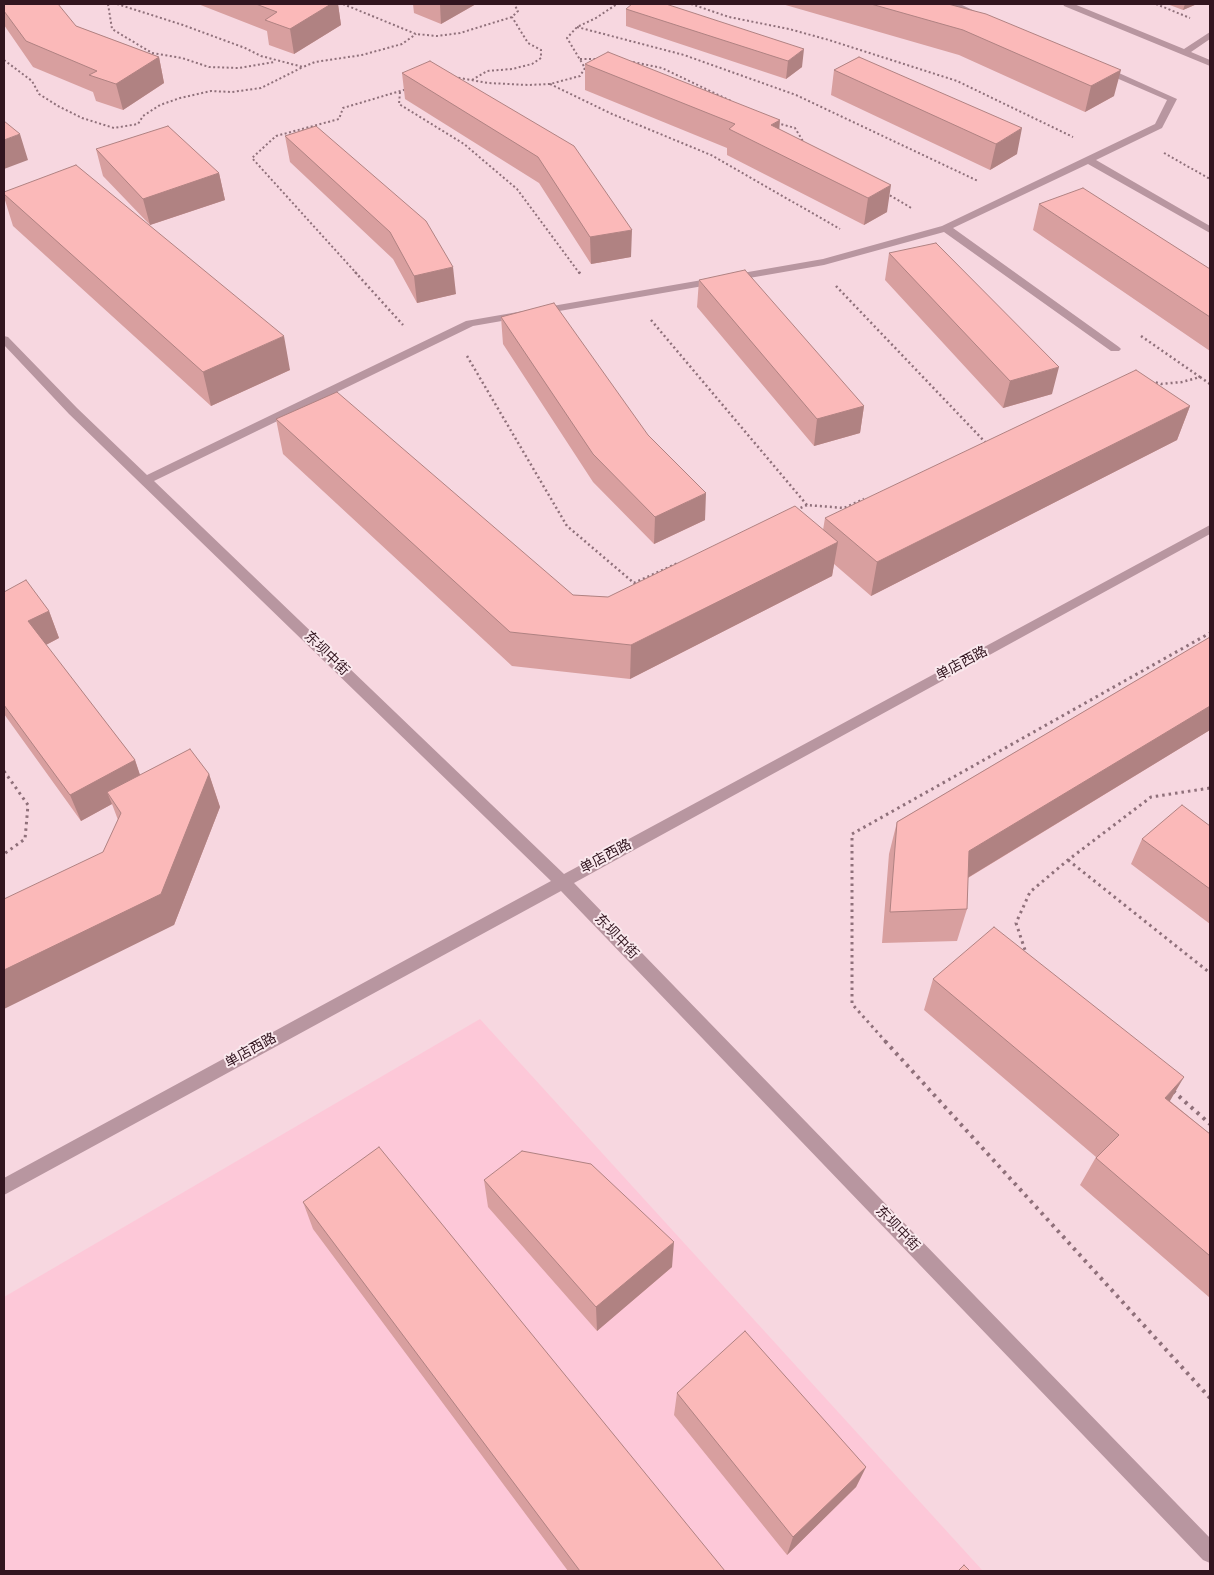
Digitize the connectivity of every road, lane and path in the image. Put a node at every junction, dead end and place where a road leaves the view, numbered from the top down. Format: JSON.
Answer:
{"nodes":[{"id":1,"x":108,"y":4,"type":"edge"},
{"id":2,"x":117,"y":4,"type":"edge"},
{"id":3,"x":343,"y":4,"type":"edge"},
{"id":4,"x":514,"y":4,"type":"edge"},
{"id":5,"x":617,"y":4,"type":"edge"},
{"id":6,"x":690,"y":4,"type":"edge"},
{"id":7,"x":953,"y":4,"type":"edge"},
{"id":8,"x":1067,"y":4,"type":"edge"},
{"id":9,"x":1156,"y":4,"type":"edge"},
{"id":10,"x":512,"y":17,"type":"junction"},
{"id":11,"x":1192,"y":18,"type":"dead end"},
{"id":12,"x":990,"y":20,"type":"edge"},
{"id":13,"x":576,"y":27,"type":"junction"},
{"id":14,"x":416,"y":34,"type":"junction"},
{"id":15,"x":1210,"y":35,"type":"edge"},
{"id":16,"x":1184,"y":53,"type":"junction"},
{"id":17,"x":580,"y":59,"type":"junction"},
{"id":18,"x":605,"y":59,"type":"edge"},
{"id":19,"x":4,"y":60,"type":"edge"},
{"id":20,"x":277,"y":62,"type":"junction"},
{"id":21,"x":633,"y":62,"type":"edge"},
{"id":22,"x":1090,"y":64,"type":"edge"},
{"id":23,"x":1210,"y":64,"type":"edge"},
{"id":24,"x":302,"y":67,"type":"junction"},
{"id":25,"x":446,"y":77,"type":"edge"},
{"id":26,"x":472,"y":80,"type":"junction"},
{"id":27,"x":550,"y":84,"type":"junction"},
{"id":28,"x":409,"y":89,"type":"edge"},
{"id":29,"x":400,"y":92,"type":"junction"},
{"id":30,"x":739,"y":105,"type":"edge"},
{"id":31,"x":772,"y":122,"type":"edge"},
{"id":32,"x":1135,"y":137,"type":"junction"},
{"id":33,"x":807,"y":147,"type":"edge"},
{"id":34,"x":1104,"y":152,"type":"junction"},
{"id":35,"x":1088,"y":160,"type":"junction"},
{"id":36,"x":1210,"y":179,"type":"edge"},
{"id":37,"x":881,"y":190,"type":"edge"},
{"id":38,"x":1011,"y":197,"type":"junction"},
{"id":39,"x":946,"y":228,"type":"junction"},
{"id":40,"x":1210,"y":230,"type":"edge"},
{"id":41,"x":873,"y":248,"type":"junction"},
{"id":42,"x":815,"y":264,"type":"junction"},
{"id":43,"x":631,"y":296,"type":"junction"},
{"id":44,"x":600,"y":301,"type":"junction"},
{"id":45,"x":452,"y":332,"type":"junction"},
{"id":46,"x":4,"y":339,"type":"edge"},
{"id":47,"x":422,"y":346,"type":"junction"},
{"id":48,"x":1115,"y":349,"type":"dead end"},
{"id":49,"x":1200,"y":377,"type":"dead end"},
{"id":50,"x":1210,"y":384,"type":"edge"},
{"id":51,"x":979,"y":448,"type":"edge"},
{"id":52,"x":146,"y":480,"type":"junction"},
{"id":53,"x":871,"y":496,"type":"edge"},
{"id":54,"x":807,"y":505,"type":"junction"},
{"id":55,"x":789,"y":513,"type":"edge"},
{"id":56,"x":1210,"y":529,"type":"edge"},
{"id":57,"x":680,"y":562,"type":"edge"},
{"id":58,"x":1210,"y":633,"type":"edge"},
{"id":59,"x":4,"y":771,"type":"edge"},
{"id":60,"x":1210,"y":788,"type":"edge"},
{"id":61,"x":4,"y":854,"type":"edge"},
{"id":62,"x":1068,"y":860,"type":"junction"},
{"id":63,"x":562,"y":881,"type":"junction"},
{"id":64,"x":1028,"y":959,"type":"edge"},
{"id":65,"x":1210,"y":973,"type":"edge"},
{"id":66,"x":1166,"y":1085,"type":"edge"},
{"id":67,"x":1210,"y":1124,"type":"edge"},
{"id":68,"x":4,"y":1187,"type":"edge"},
{"id":69,"x":1210,"y":1398,"type":"edge"},
{"id":70,"x":1210,"y":1554,"type":"edge"}],
"edges":[{"from":1,"to":20,"type":"path"},
{"from":2,"to":20,"type":"path"},
{"from":3,"to":14,"type":"path"},
{"from":4,"to":10,"type":"path"},
{"from":5,"to":13,"type":"path"},
{"from":6,"to":34,"type":"path"},
{"from":7,"to":12,"type":"street"},
{"from":8,"to":16,"type":"street"},
{"from":9,"to":11,"type":"path"},
{"from":10,"to":14,"type":"path"},
{"from":10,"to":26,"type":"path"},
{"from":13,"to":17,"type":"path"},
{"from":13,"to":38,"type":"path"},
{"from":14,"to":24,"type":"path"},
{"from":15,"to":16,"type":"street"},
{"from":16,"to":23,"type":"street"},
{"from":17,"to":18,"type":"path"},
{"from":17,"to":27,"type":"path"},
{"from":19,"to":24,"type":"path"},
{"from":20,"to":24,"type":"path"},
{"from":21,"to":30,"type":"path"},
{"from":22,"to":32,"type":"street"},
{"from":25,"to":26,"type":"path"},
{"from":26,"to":27,"type":"path"},
{"from":27,"to":41,"type":"path"},
{"from":28,"to":29,"type":"path"},
{"from":29,"to":44,"type":"path"},
{"from":29,"to":47,"type":"path"},
{"from":31,"to":33,"type":"path"},
{"from":32,"to":34,"type":"street"},
{"from":32,"to":36,"type":"path"},
{"from":34,"to":35,"type":"street"},
{"from":35,"to":38,"type":"street"},
{"from":35,"to":40,"type":"street"},
{"from":37,"to":39,"type":"path"},
{"from":38,"to":39,"type":"street"},
{"from":39,"to":41,"type":"street"},
{"from":39,"to":48,"type":"street"},
{"from":41,"to":42,"type":"street"},
{"from":42,"to":43,"type":"street"},
{"from":42,"to":51,"type":"path"},
{"from":43,"to":44,"type":"street"},
{"from":43,"to":54,"type":"path"},
{"from":44,"to":45,"type":"street"},
{"from":45,"to":47,"type":"street"},
{"from":45,"to":57,"type":"path"},
{"from":46,"to":52,"type":"street","name":"东坝中街"},
{"from":47,"to":52,"type":"street"},
{"from":49,"to":50,"type":"path"},
{"from":52,"to":63,"type":"street","name":"东坝中街"},
{"from":53,"to":54,"type":"path"},
{"from":54,"to":55,"type":"path"},
{"from":56,"to":63,"type":"street","name":"单店西路"},
{"from":58,"to":69,"type":"path"},
{"from":59,"to":61,"type":"path"},
{"from":60,"to":62,"type":"path"},
{"from":62,"to":64,"type":"path"},
{"from":62,"to":65,"type":"path"},
{"from":63,"to":68,"type":"street","name":"单店西路"},
{"from":63,"to":70,"type":"street","name":"东坝中街"},
{"from":66,"to":67,"type":"path"}]}
